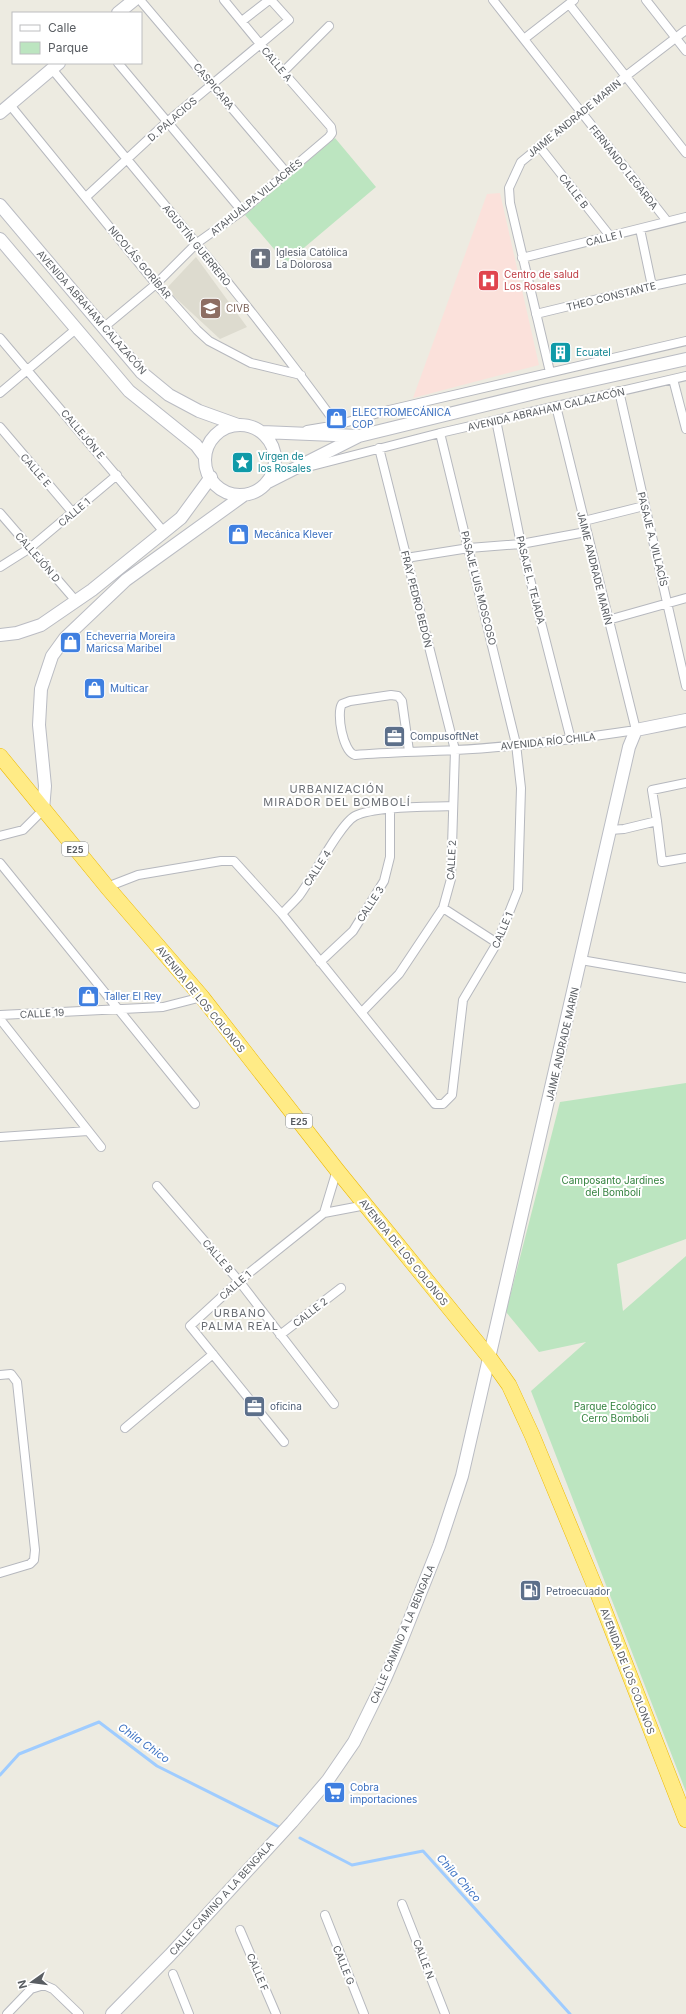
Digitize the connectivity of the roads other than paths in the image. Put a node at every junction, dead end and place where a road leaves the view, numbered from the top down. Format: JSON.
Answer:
{"nodes":[{"id":1,"x":134,"y":0,"type":"edge"},
{"id":2,"x":140,"y":0,"type":"edge"},
{"id":3,"x":224,"y":0,"type":"edge"},
{"id":4,"x":270,"y":0,"type":"edge"},
{"id":5,"x":493,"y":0,"type":"edge"},
{"id":6,"x":646,"y":0,"type":"edge"},
{"id":7,"x":571,"y":2,"type":"edge"},
{"id":8,"x":119,"y":12,"type":"edge"},
{"id":9,"x":242,"y":21,"type":"junction"},
{"id":10,"x":329,"y":26,"type":"dead end"},
{"id":11,"x":686,"y":30,"type":"edge"},
{"id":12,"x":677,"y":38,"type":"junction"},
{"id":13,"x":524,"y":39,"type":"junction"},
{"id":14,"x":261,"y":45,"type":"junction"},
{"id":15,"x":686,"y":51,"type":"edge"},
{"id":16,"x":119,"y":64,"type":"edge"},
{"id":17,"x":55,"y":66,"type":"edge"},
{"id":18,"x":283,"y":72,"type":"junction"},
{"id":19,"x":626,"y":76,"type":"junction"},
{"id":20,"x":212,"y":84,"type":"junction"},
{"id":21,"x":10,"y":105,"type":"junction"},
{"id":22,"x":582,"y":113,"type":"junction"},
{"id":23,"x":0,"y":114,"type":"edge"},
{"id":24,"x":168,"y":122,"type":"junction"},
{"id":25,"x":331,"y":127,"type":"joint"},
{"id":26,"x":539,"y":146,"type":"junction"},
{"id":27,"x":686,"y":153,"type":"edge"},
{"id":28,"x":127,"y":159,"type":"junction"},
{"id":29,"x":286,"y":172,"type":"junction"},
{"id":30,"x":86,"y":196,"type":"junction"},
{"id":31,"x":0,"y":205,"type":"edge"},
{"id":32,"x":242,"y":211,"type":"junction"},
{"id":33,"x":686,"y":217,"type":"edge"},
{"id":34,"x":667,"y":221,"type":"junction"},
{"id":35,"x":640,"y":229,"type":"junction"},
{"id":36,"x":610,"y":236,"type":"junction"},
{"id":37,"x":0,"y":239,"type":"edge"},
{"id":38,"x":197,"y":243,"type":"junction"},
{"id":39,"x":522,"y":258,"type":"junction"},
{"id":40,"x":686,"y":279,"type":"edge"},
{"id":41,"x":156,"y":284,"type":"junction"},
{"id":42,"x":652,"y":286,"type":"junction"},
{"id":43,"x":536,"y":314,"type":"junction"},
{"id":44,"x":103,"y":328,"type":"junction"},
{"id":45,"x":76,"y":329,"type":"junction"},
{"id":46,"x":0,"y":338,"type":"edge"},
{"id":47,"x":686,"y":341,"type":"edge"},
{"id":48,"x":686,"y":359,"type":"edge"},
{"id":49,"x":27,"y":370,"type":"junction"},
{"id":50,"x":550,"y":372,"type":"junction"},
{"id":51,"x":301,"y":375,"type":"junction"},
{"id":52,"x":686,"y":376,"type":"edge"},
{"id":53,"x":674,"y":379,"type":"junction"},
{"id":54,"x":620,"y":391,"type":"junction"},
{"id":55,"x":0,"y":393,"type":"edge"},
{"id":56,"x":556,"y":406,"type":"junction"},
{"id":57,"x":496,"y":420,"type":"junction"},
{"id":58,"x":238,"y":425,"type":"junction"},
{"id":59,"x":337,"y":425,"type":"junction"},
{"id":60,"x":0,"y":427,"type":"edge"},
{"id":61,"x":686,"y":429,"type":"edge"},
{"id":62,"x":262,"y":432,"type":"junction"},
{"id":63,"x":289,"y":433,"type":"junction"},
{"id":64,"x":440,"y":433,"type":"junction"},
{"id":65,"x":359,"y":436,"type":"junction"},
{"id":66,"x":379,"y":448,"type":"junction"},
{"id":67,"x":206,"y":457,"type":"junction"},
{"id":68,"x":289,"y":472,"type":"junction"},
{"id":69,"x":117,"y":475,"type":"junction"},
{"id":70,"x":211,"y":477,"type":"junction"},
{"id":71,"x":268,"y":482,"type":"junction"},
{"id":72,"x":244,"y":495,"type":"junction"},
{"id":73,"x":644,"y":506,"type":"junction"},
{"id":74,"x":0,"y":513,"type":"edge"},
{"id":75,"x":73,"y":513,"type":"junction"},
{"id":76,"x":584,"y":522,"type":"junction"},
{"id":77,"x":164,"y":532,"type":"junction"},
{"id":78,"x":586,"y":532,"type":"junction"},
{"id":79,"x":521,"y":544,"type":"junction"},
{"id":80,"x":30,"y":548,"type":"junction"},
{"id":81,"x":469,"y":548,"type":"junction"},
{"id":82,"x":406,"y":558,"type":"junction"},
{"id":83,"x":0,"y":567,"type":"edge"},
{"id":84,"x":686,"y":598,"type":"edge"},
{"id":85,"x":76,"y":602,"type":"junction"},
{"id":86,"x":668,"y":603,"type":"junction"},
{"id":87,"x":608,"y":620,"type":"junction"},
{"id":88,"x":0,"y":635,"type":"edge"},
{"id":89,"x":686,"y":686,"type":"edge"},
{"id":90,"x":686,"y":720,"type":"edge"},
{"id":91,"x":636,"y":730,"type":"junction"},
{"id":92,"x":571,"y":740,"type":"junction"},
{"id":93,"x":516,"y":744,"type":"junction"},
{"id":94,"x":455,"y":750,"type":"junction"},
{"id":95,"x":409,"y":751,"type":"junction"},
{"id":96,"x":0,"y":756,"type":"edge"},
{"id":97,"x":686,"y":783,"type":"edge"},
{"id":98,"x":453,"y":806,"type":"junction"},
{"id":99,"x":390,"y":809,"type":"junction"},
{"id":100,"x":44,"y":810,"type":"junction"},
{"id":101,"x":657,"y":821,"type":"junction"},
{"id":102,"x":610,"y":830,"type":"junction"},
{"id":103,"x":0,"y":836,"type":"edge"},
{"id":104,"x":686,"y":858,"type":"edge"},
{"id":105,"x":0,"y":863,"type":"edge"},
{"id":106,"x":107,"y":887,"type":"junction"},
{"id":107,"x":443,"y":908,"type":"junction"},
{"id":108,"x":282,"y":914,"type":"junction"},
{"id":109,"x":498,"y":944,"type":"junction"},
{"id":110,"x":581,"y":960,"type":"junction"},
{"id":111,"x":320,"y":962,"type":"junction"},
{"id":112,"x":686,"y":978,"type":"edge"},
{"id":113,"x":202,"y":997,"type":"junction"},
{"id":114,"x":119,"y":1009,"type":"junction"},
{"id":115,"x":362,"y":1012,"type":"junction"},
{"id":116,"x":0,"y":1015,"type":"edge"},
{"id":117,"x":0,"y":1019,"type":"edge"},
{"id":118,"x":195,"y":1104,"type":"dead end"},
{"id":119,"x":88,"y":1131,"type":"junction"},
{"id":120,"x":0,"y":1136,"type":"edge"},
{"id":121,"x":101,"y":1147,"type":"dead end"},
{"id":122,"x":337,"y":1170,"type":"junction"},
{"id":123,"x":157,"y":1186,"type":"dead end"},
{"id":124,"x":366,"y":1205,"type":"junction"},
{"id":125,"x":324,"y":1213,"type":"junction"},
{"id":126,"x":239,"y":1281,"type":"junction"},
{"id":127,"x":341,"y":1288,"type":"dead end"},
{"id":128,"x":280,"y":1335,"type":"junction"},
{"id":129,"x":213,"y":1354,"type":"junction"},
{"id":130,"x":489,"y":1358,"type":"junction"},
{"id":131,"x":0,"y":1375,"type":"edge"},
{"id":132,"x":334,"y":1404,"type":"dead end"},
{"id":133,"x":125,"y":1428,"type":"dead end"},
{"id":134,"x":284,"y":1442,"type":"dead end"},
{"id":135,"x":0,"y":1573,"type":"edge"},
{"id":136,"x":686,"y":1820,"type":"edge"},
{"id":137,"x":402,"y":1904,"type":"dead end"},
{"id":138,"x":325,"y":1915,"type":"dead end"},
{"id":139,"x":240,"y":1930,"type":"dead end"},
{"id":140,"x":173,"y":1974,"type":"dead end"},
{"id":141,"x":7,"y":2014,"type":"edge"},
{"id":142,"x":79,"y":2014,"type":"edge"},
{"id":143,"x":112,"y":2014,"type":"edge"},
{"id":144,"x":190,"y":2014,"type":"edge"},
{"id":145,"x":276,"y":2014,"type":"edge"},
{"id":146,"x":364,"y":2014,"type":"edge"},
{"id":147,"x":445,"y":2014,"type":"edge"}],
"edges":[{"from":1,"to":8,"type":"main road"},
{"from":2,"to":20,"type":"street","name":"CASPICARA"},
{"from":3,"to":9,"type":"street","name":"CALLE A"},
{"from":4,"to":9,"type":"street"},
{"from":4,"to":14,"type":"street","name":"D. PALACIOS"},
{"from":5,"to":13,"type":"street","name":"FERNANDO LEGARDA"},
{"from":6,"to":12,"type":"street"},
{"from":7,"to":13,"type":"street"},
{"from":7,"to":19,"type":"street"},
{"from":9,"to":14,"type":"street","name":"CALLE A"},
{"from":10,"to":18,"type":"street"},
{"from":11,"to":12,"type":"street","name":"JAIME ANDRADE MARIN"},
{"from":12,"to":15,"type":"street"},
{"from":12,"to":19,"type":"street","name":"JAIME ANDRADE MARIN"},
{"from":13,"to":22,"type":"street","name":"FERNANDO LEGARDA"},
{"from":14,"to":18,"type":"street","name":"CALLE A"},
{"from":14,"to":20,"type":"street","name":"D. PALACIOS"},
{"from":16,"to":24,"type":"street"},
{"from":17,"to":21,"type":"main road"},
{"from":17,"to":28,"type":"street","name":"AGUSTÍN GUERRERO"},
{"from":18,"to":25,"type":"street","name":"CALLE A"},
{"from":19,"to":22,"type":"street","name":"JAIME ANDRADE MARIN"},
{"from":19,"to":27,"type":"street"},
{"from":20,"to":24,"type":"street","name":"D. PALACIOS"},
{"from":20,"to":29,"type":"street","name":"CASPICARA"},
{"from":21,"to":23,"type":"main road"},
{"from":21,"to":30,"type":"street","name":"NICOLÁS GORÍBAR"},
{"from":22,"to":26,"type":"street","name":"JAIME ANDRADE MARIN"},
{"from":22,"to":34,"type":"street","name":"FERNANDO LEGARDA"},
{"from":24,"to":28,"type":"street","name":"D. PALACIOS"},
{"from":24,"to":32,"type":"street"},
{"from":25,"to":29,"type":"street","name":"ATAHUALPA VILLACRÉS"},
{"from":26,"to":36,"type":"street","name":"CALLE B"},
{"from":26,"to":39,"type":"street","name":"JAIME ANDRADE MARIN"},
{"from":28,"to":30,"type":"street","name":"D. PALACIOS"},
{"from":28,"to":38,"type":"street","name":"AGUSTÍN GUERRERO"},
{"from":29,"to":32,"type":"street","name":"ATAHUALPA VILLACRÉS"},
{"from":30,"to":41,"type":"street","name":"NICOLÁS GORÍBAR"},
{"from":31,"to":44,"type":"main road","name":"AVENIDA ABRAHAM CALAZACÓN"},
{"from":32,"to":38,"type":"street","name":"ATAHUALPA VILLACRÉS"},
{"from":33,"to":34,"type":"street","name":"CALLE I"},
{"from":34,"to":35,"type":"street","name":"CALLE I"},
{"from":35,"to":36,"type":"street","name":"CALLE I"},
{"from":35,"to":42,"type":"street"},
{"from":36,"to":39,"type":"street","name":"CALLE I"},
{"from":37,"to":45,"type":"main road"},
{"from":38,"to":41,"type":"street","name":"ATAHUALPA VILLACRÉS"},
{"from":38,"to":51,"type":"street","name":"AGUSTÍN GUERRERO"},
{"from":39,"to":43,"type":"street","name":"JAIME ANDRADE MARIN"},
{"from":40,"to":42,"type":"street","name":"THEO CONSTANTE"},
{"from":41,"to":44,"type":"street","name":"ATAHUALPA VILLACRÉS"},
{"from":41,"to":51,"type":"street","name":"NICOLÁS GORÍBAR"},
{"from":42,"to":43,"type":"street","name":"THEO CONSTANTE"},
{"from":43,"to":50,"type":"street","name":"JAIME ANDRADE MARIN"},
{"from":44,"to":58,"type":"main road","name":"AVENIDA ABRAHAM CALAZACÓN"},
{"from":45,"to":49,"type":"street"},
{"from":45,"to":67,"type":"main road"},
{"from":46,"to":49,"type":"street","name":"CALLEJÓN E"},
{"from":47,"to":50,"type":"street","name":"AVENIDA ABRAHAM CALAZACÓN"},
{"from":48,"to":65,"type":"main road","name":"AVENIDA ABRAHAM CALAZACÓN"},
{"from":49,"to":55,"type":"street"},
{"from":49,"to":69,"type":"street","name":"CALLEJÓN E"},
{"from":50,"to":59,"type":"street","name":"AVENIDA ABRAHAM CALAZACÓN"},
{"from":51,"to":59,"type":"street","name":"AGUSTÍN GUERRERO"},
{"from":52,"to":53,"type":"street","name":"AVENIDA ABRAHAM CALAZACÓN"},
{"from":53,"to":54,"type":"street","name":"AVENIDA ABRAHAM CALAZACÓN"},
{"from":53,"to":61,"type":"street"},
{"from":54,"to":56,"type":"street","name":"AVENIDA ABRAHAM CALAZACÓN"},
{"from":54,"to":73,"type":"street","name":"PASAJE A. VILLACÍS"},
{"from":56,"to":57,"type":"street","name":"AVENIDA ABRAHAM CALAZACÓN"},
{"from":56,"to":76,"type":"street","name":"JAIME ANDRADE MARÍN"},
{"from":57,"to":64,"type":"street","name":"AVENIDA ABRAHAM CALAZACÓN"},
{"from":57,"to":79,"type":"street","name":"PASAJE L. TEJADA"},
{"from":58,"to":62,"type":"main road"},
{"from":58,"to":67,"type":"main road"},
{"from":59,"to":63,"type":"street","name":"AVENIDA ABRAHAM CALAZACÓN"},
{"from":60,"to":75,"type":"street","name":"CALLE E"},
{"from":62,"to":63,"type":"main road","name":"AVENIDA ABRAHAM CALAZACÓN"},
{"from":62,"to":71,"type":"main road"},
{"from":63,"to":65,"type":"main road","name":"AVENIDA ABRAHAM CALAZACÓN"},
{"from":64,"to":66,"type":"street","name":"AVENIDA ABRAHAM CALAZACÓN"},
{"from":64,"to":81,"type":"street","name":"PASAJE LUIS MOSCOSO"},
{"from":65,"to":68,"type":"main road","name":"AVENIDA ABRAHAM CALAZACÓN"},
{"from":66,"to":68,"type":"street","name":"AVENIDA ABRAHAM CALAZACÓN"},
{"from":66,"to":82,"type":"street","name":"FRAY PEDRO BEDÓN"},
{"from":67,"to":70,"type":"main road"},
{"from":68,"to":71,"type":"main road","name":"AVENIDA ABRAHAM CALAZACÓN"},
{"from":69,"to":75,"type":"street","name":"CALLE 1"},
{"from":69,"to":77,"type":"street","name":"CALLEJÓN E"},
{"from":70,"to":72,"type":"main road"},
{"from":70,"to":77,"type":"main road"},
{"from":71,"to":72,"type":"main road"},
{"from":72,"to":100,"type":"main road"},
{"from":73,"to":76,"type":"street"},
{"from":73,"to":86,"type":"street","name":"PASAJE A. VILLACÍS"},
{"from":74,"to":80,"type":"street","name":"CALLEJÓN D"},
{"from":75,"to":80,"type":"street","name":"CALLE 1"},
{"from":76,"to":78,"type":"street","name":"JAIME ANDRADE MARÍN"},
{"from":77,"to":85,"type":"main road"},
{"from":78,"to":79,"type":"street"},
{"from":78,"to":87,"type":"street","name":"JAIME ANDRADE MARÍN"},
{"from":79,"to":81,"type":"street"},
{"from":79,"to":92,"type":"street","name":"PASAJE L. TEJADA"},
{"from":80,"to":83,"type":"street","name":"CALLE 1"},
{"from":80,"to":85,"type":"street","name":"CALLEJÓN D"},
{"from":81,"to":82,"type":"street"},
{"from":81,"to":93,"type":"street","name":"PASAJE LUIS MOSCOSO"},
{"from":82,"to":94,"type":"street","name":"FRAY PEDRO BEDÓN"},
{"from":84,"to":86,"type":"street"},
{"from":85,"to":88,"type":"main road"},
{"from":86,"to":87,"type":"street"},
{"from":86,"to":89,"type":"street","name":"PASAJE A. VILLACÍS"},
{"from":87,"to":91,"type":"street","name":"JAIME ANDRADE MARÍN"},
{"from":90,"to":91,"type":"main road","name":"AVENIDA RÍO CHILA"},
{"from":91,"to":92,"type":"street","name":"AVENIDA RÍO CHILA"},
{"from":91,"to":102,"type":"main road","name":"JAIME ANDRADE MARIN"},
{"from":92,"to":93,"type":"street","name":"AVENIDA RÍO CHILA"},
{"from":93,"to":94,"type":"street","name":"AVENIDA RÍO CHILA"},
{"from":93,"to":109,"type":"street","name":"CALLE 1"},
{"from":94,"to":95,"type":"street","name":"AVENIDA RÍO CHILA"},
{"from":94,"to":98,"type":"street","name":"CALLE 2"},
{"from":95,"to":95,"type":"street","name":"AVENIDA RÍO CHILA"},
{"from":96,"to":100,"type":"highway","name":"AVENIDA DE LOS COLONOS","number":"E25"},
{"from":97,"to":101,"type":"street"},
{"from":98,"to":99,"type":"street"},
{"from":98,"to":107,"type":"street","name":"CALLE 2"},
{"from":99,"to":108,"type":"street","name":"CALLE 4"},
{"from":99,"to":111,"type":"street","name":"CALLE 3"},
{"from":100,"to":103,"type":"street"},
{"from":100,"to":106,"type":"highway","name":"AVENIDA DE LOS COLONOS","number":"E25"},
{"from":101,"to":102,"type":"street"},
{"from":101,"to":104,"type":"street"},
{"from":102,"to":110,"type":"main road","name":"JAIME ANDRADE MARIN"},
{"from":105,"to":114,"type":"street"},
{"from":106,"to":108,"type":"street"},
{"from":106,"to":113,"type":"highway","name":"AVENIDA DE LOS COLONOS","number":"E25"},
{"from":107,"to":109,"type":"street"},
{"from":107,"to":115,"type":"street","name":"CALLE 2"},
{"from":108,"to":111,"type":"street"},
{"from":109,"to":115,"type":"street","name":"CALLE 1"},
{"from":110,"to":112,"type":"street"},
{"from":110,"to":130,"type":"main road","name":"JAIME ANDRADE MARIN"},
{"from":111,"to":115,"type":"street"},
{"from":113,"to":114,"type":"street","name":"CALLE 19"},
{"from":113,"to":122,"type":"highway","name":"AVENIDA DE LOS COLONOS","number":"E25"},
{"from":114,"to":116,"type":"street","name":"CALLE 19"},
{"from":114,"to":118,"type":"street"},
{"from":117,"to":119,"type":"street"},
{"from":119,"to":120,"type":"street"},
{"from":119,"to":121,"type":"street"},
{"from":122,"to":124,"type":"highway","name":"AVENIDA DE LOS COLONOS","number":"E25"},
{"from":122,"to":125,"type":"street"},
{"from":123,"to":126,"type":"street","name":"CALLE B"},
{"from":124,"to":125,"type":"street","name":"CALLE 1"},
{"from":124,"to":130,"type":"highway","name":"AVENIDA DE LOS COLONOS","number":"E25"},
{"from":125,"to":126,"type":"street","name":"CALLE 1"},
{"from":126,"to":128,"type":"street","name":"CALLE B"},
{"from":126,"to":129,"type":"street","name":"CALLE 1"},
{"from":127,"to":128,"type":"street","name":"CALLE 2"},
{"from":128,"to":132,"type":"street","name":"CALLE B"},
{"from":129,"to":133,"type":"street"},
{"from":129,"to":134,"type":"street","name":"CALLE 1"},
{"from":130,"to":136,"type":"highway","name":"AVENIDA DE LOS COLONOS","number":"E25"},
{"from":130,"to":143,"type":"main road","name":"CALLE CAMINO A LA BENGALA"},
{"from":131,"to":135,"type":"street"},
{"from":137,"to":147,"type":"street","name":"CALLE N"},
{"from":138,"to":146,"type":"street","name":"CALLE G"},
{"from":139,"to":145,"type":"street","name":"CALLE F"},
{"from":140,"to":144,"type":"street"},
{"from":141,"to":142,"type":"street"}]}
